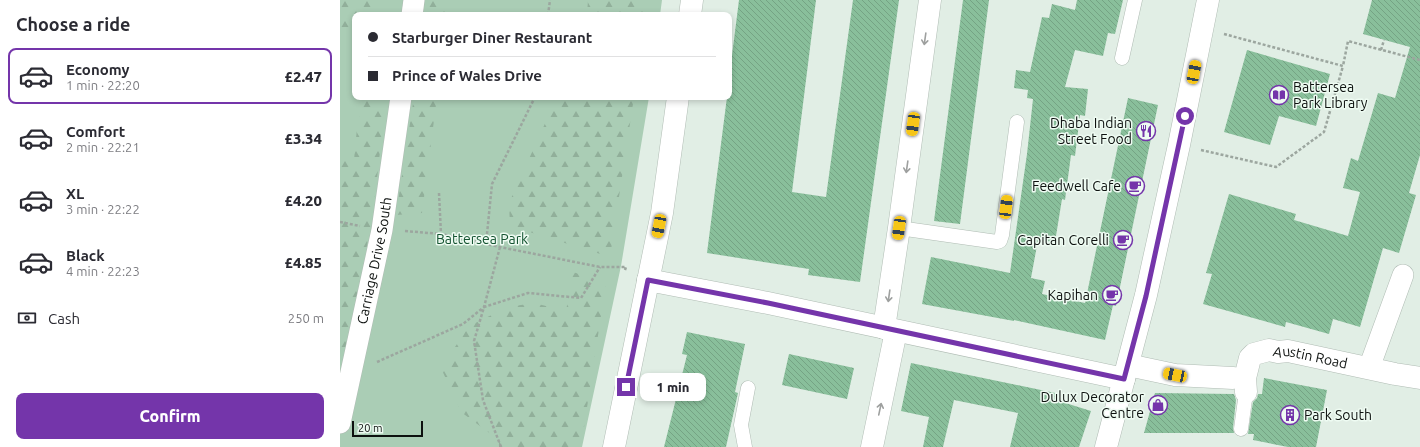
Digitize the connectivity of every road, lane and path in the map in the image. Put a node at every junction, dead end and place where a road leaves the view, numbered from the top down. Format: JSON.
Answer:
{"nodes":[{"id":1,"x":414,"y":0,"type":"edge"},
{"id":2,"x":550,"y":0,"type":"edge"},
{"id":3,"x":692,"y":0,"type":"edge"},
{"id":4,"x":930,"y":0,"type":"edge"},
{"id":5,"x":1136,"y":0,"type":"edge"},
{"id":6,"x":1208,"y":0,"type":"edge"},
{"id":7,"x":412,"y":12,"type":"edge"},
{"id":8,"x":548,"y":12,"type":"edge"},
{"id":9,"x":690,"y":12,"type":"edge"},
{"id":10,"x":1202,"y":28,"type":"junction"},
{"id":11,"x":1384,"y":40,"type":"dead end"},
{"id":12,"x":1381,"y":50,"type":"junction"},
{"id":13,"x":1122,"y":58,"type":"dead end"},
{"id":14,"x":1420,"y":60,"type":"edge"},
{"id":15,"x":1343,"y":66,"type":"junction"},
{"id":16,"x":401,"y":100,"type":"edge"},
{"id":17,"x":533,"y":100,"type":"edge"},
{"id":18,"x":678,"y":100,"type":"edge"},
{"id":19,"x":1017,"y":122,"type":"dead end"},
{"id":20,"x":1179,"y":145,"type":"junction"},
{"id":21,"x":439,"y":193,"type":"dead end"},
{"id":22,"x":340,"y":222,"type":"edge"},
{"id":23,"x":899,"y":228,"type":"junction"},
{"id":24,"x":382,"y":230,"type":"junction"},
{"id":25,"x":441,"y":234,"type":"junction"},
{"id":26,"x":486,"y":244,"type":"junction"},
{"id":27,"x":500,"y":247,"type":"junction"},
{"id":28,"x":600,"y":267,"type":"junction"},
{"id":29,"x":624,"y":274,"type":"dead end"},
{"id":30,"x":1403,"y":275,"type":"dead end"},
{"id":31,"x":648,"y":280,"type":"junction"},
{"id":32,"x":484,"y":307,"type":"junction"},
{"id":33,"x":890,"y":329,"type":"junction"},
{"id":34,"x":1369,"y":368,"type":"junction"},
{"id":35,"x":1126,"y":372,"type":"junction"},
{"id":36,"x":351,"y":374,"type":"junction"},
{"id":37,"x":1420,"y":378,"type":"edge"},
{"id":38,"x":1239,"y":385,"type":"junction"},
{"id":39,"x":748,"y":388,"type":"dead end"},
{"id":40,"x":340,"y":423,"type":"edge"},
{"id":41,"x":1241,"y":429,"type":"dead end"},
{"id":42,"x":501,"y":447,"type":"edge"},
{"id":43,"x":614,"y":447,"type":"edge"},
{"id":44,"x":745,"y":447,"type":"edge"},
{"id":45,"x":872,"y":447,"type":"edge"},
{"id":46,"x":1106,"y":447,"type":"edge"}],
"edges":[{"from":1,"to":7,"type":"street"},
{"from":2,"to":8,"type":"path"},
{"from":3,"to":9,"type":"main road"},
{"from":4,"to":23,"type":"main road","one_way":true},
{"from":5,"to":13,"type":"lane"},
{"from":6,"to":10,"type":"main road"},
{"from":10,"to":15,"type":"path"},
{"from":10,"to":20,"type":"main road"},
{"from":11,"to":12,"type":"path"},
{"from":12,"to":14,"type":"path"},
{"from":12,"to":15,"type":"path"},
{"from":15,"to":20,"type":"path"},
{"from":16,"to":24,"type":"street","name":"Carriage Drive South"},
{"from":17,"to":26,"type":"path"},
{"from":18,"to":31,"type":"main road"},
{"from":19,"to":23,"type":"lane"},
{"from":20,"to":35,"type":"main road"},
{"from":21,"to":25,"type":"path"},
{"from":22,"to":24,"type":"path"},
{"from":23,"to":33,"type":"main road","one_way":true},
{"from":24,"to":25,"type":"path"},
{"from":24,"to":36,"type":"street","name":"Carriage Drive South"},
{"from":25,"to":26,"type":"path"},
{"from":26,"to":27,"type":"path"},
{"from":27,"to":28,"type":"path"},
{"from":27,"to":32,"type":"path"},
{"from":28,"to":29,"type":"path"},
{"from":28,"to":32,"type":"path"},
{"from":30,"to":34,"type":"street"},
{"from":31,"to":33,"type":"main road"},
{"from":31,"to":43,"type":"main road"},
{"from":32,"to":36,"type":"path"},
{"from":32,"to":42,"type":"path"},
{"from":33,"to":35,"type":"main road"},
{"from":45,"to":33,"type":"main road","one_way":true},
{"from":34,"to":37,"type":"main road","name":"Austin Road"},
{"from":34,"to":38,"type":"main road","name":"Austin Road"},
{"from":35,"to":38,"type":"main road"},
{"from":35,"to":46,"type":"main road"},
{"from":36,"to":40,"type":"street","name":"Carriage Drive South"},
{"from":38,"to":41,"type":"lane","name":"Austin Road"},
{"from":39,"to":44,"type":"lane"}]}
